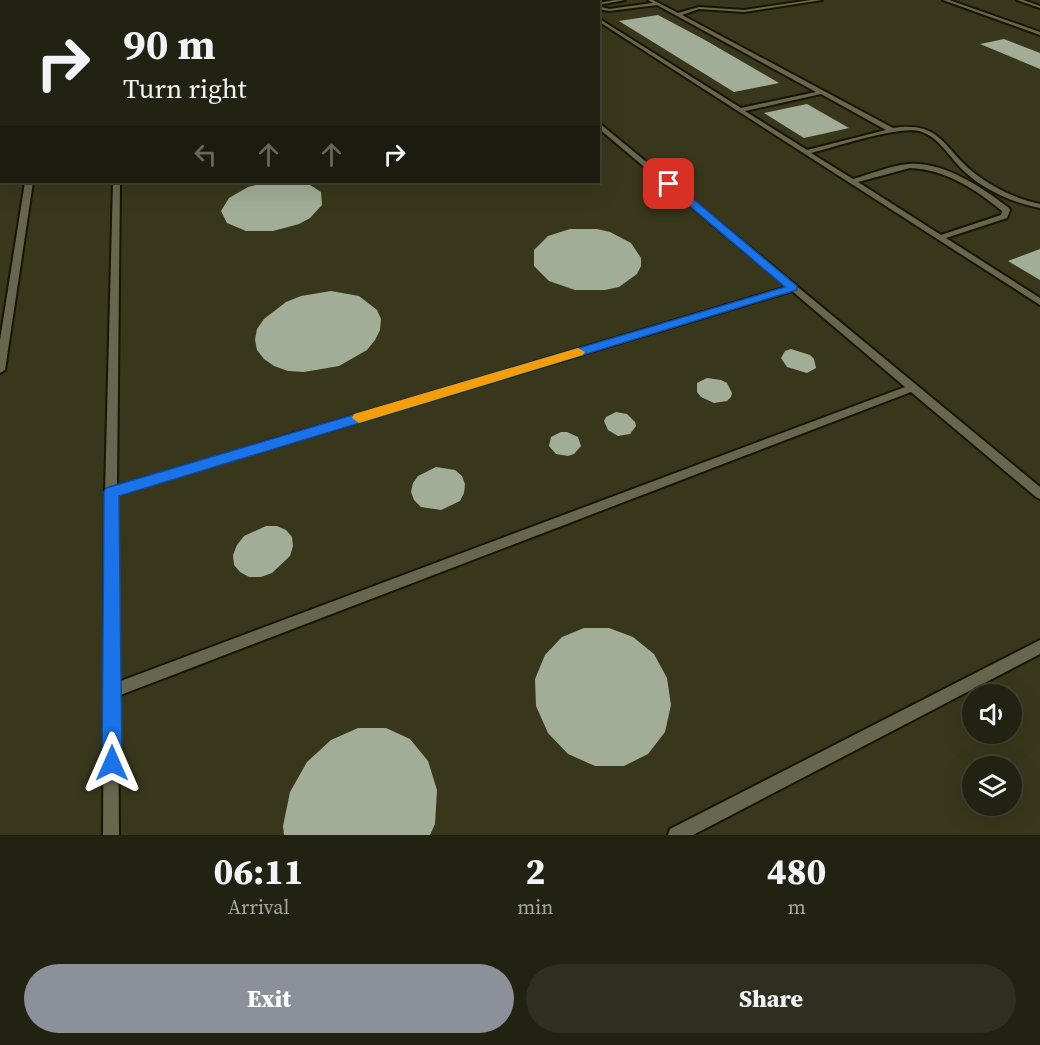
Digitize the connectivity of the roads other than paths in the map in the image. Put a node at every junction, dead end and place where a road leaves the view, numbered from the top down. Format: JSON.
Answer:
{"nodes":[{"id":1,"x":623,"y":0,"type":"edge"},
{"id":2,"x":650,"y":0,"type":"edge"},
{"id":3,"x":820,"y":0,"type":"edge"},
{"id":4,"x":945,"y":0,"type":"edge"},
{"id":5,"x":1019,"y":0,"type":"edge"},
{"id":6,"x":658,"y":4,"type":"junction"},
{"id":7,"x":600,"y":5,"type":"edge"},
{"id":8,"x":600,"y":6,"type":"edge"},
{"id":9,"x":1040,"y":7,"type":"edge"},
{"id":10,"x":677,"y":15,"type":"junction"},
{"id":11,"x":600,"y":19,"type":"edge"},
{"id":12,"x":1040,"y":34,"type":"edge"},
{"id":13,"x":822,"y":92,"type":"junction"},
{"id":14,"x":740,"y":110,"type":"junction"},
{"id":15,"x":600,"y":126,"type":"edge"},
{"id":16,"x":892,"y":130,"type":"junction"},
{"id":17,"x":806,"y":152,"type":"junction"},
{"id":18,"x":852,"y":182,"type":"junction"},
{"id":19,"x":29,"y":183,"type":"edge"},
{"id":20,"x":116,"y":183,"type":"edge"},
{"id":21,"x":1040,"y":206,"type":"edge"},
{"id":22,"x":939,"y":238,"type":"junction"},
{"id":23,"x":793,"y":288,"type":"junction"},
{"id":24,"x":1040,"y":302,"type":"edge"},
{"id":25,"x":0,"y":370,"type":"edge"},
{"id":26,"x":912,"y":388,"type":"junction"},
{"id":27,"x":111,"y":492,"type":"junction"},
{"id":28,"x":1040,"y":494,"type":"edge"},
{"id":29,"x":1040,"y":647,"type":"edge"},
{"id":30,"x":112,"y":691,"type":"junction"},
{"id":31,"x":111,"y":835,"type":"edge"},
{"id":32,"x":676,"y":835,"type":"edge"}],
"edges":[{"from":1,"to":7,"type":"lane"},
{"from":2,"to":6,"type":"lane"},
{"from":3,"to":10,"type":"lane"},
{"from":4,"to":12,"type":"lane"},
{"from":5,"to":9,"type":"lane"},
{"from":6,"to":8,"type":"lane"},
{"from":6,"to":10,"type":"lane"},
{"from":10,"to":13,"type":"lane"},
{"from":11,"to":14,"type":"lane"},
{"from":13,"to":14,"type":"lane"},
{"from":13,"to":16,"type":"lane"},
{"from":14,"to":17,"type":"lane"},
{"from":15,"to":23,"type":"lane"},
{"from":16,"to":17,"type":"lane"},
{"from":16,"to":21,"type":"lane"},
{"from":17,"to":18,"type":"lane"},
{"from":18,"to":22,"type":"lane"},
{"from":18,"to":22,"type":"lane"},
{"from":19,"to":25,"type":"lane"},
{"from":20,"to":27,"type":"lane"},
{"from":22,"to":24,"type":"lane"},
{"from":23,"to":26,"type":"lane"},
{"from":23,"to":27,"type":"lane"},
{"from":26,"to":28,"type":"lane"},
{"from":26,"to":30,"type":"lane"},
{"from":27,"to":30,"type":"lane"},
{"from":29,"to":32,"type":"lane"},
{"from":30,"to":31,"type":"lane"}]}
